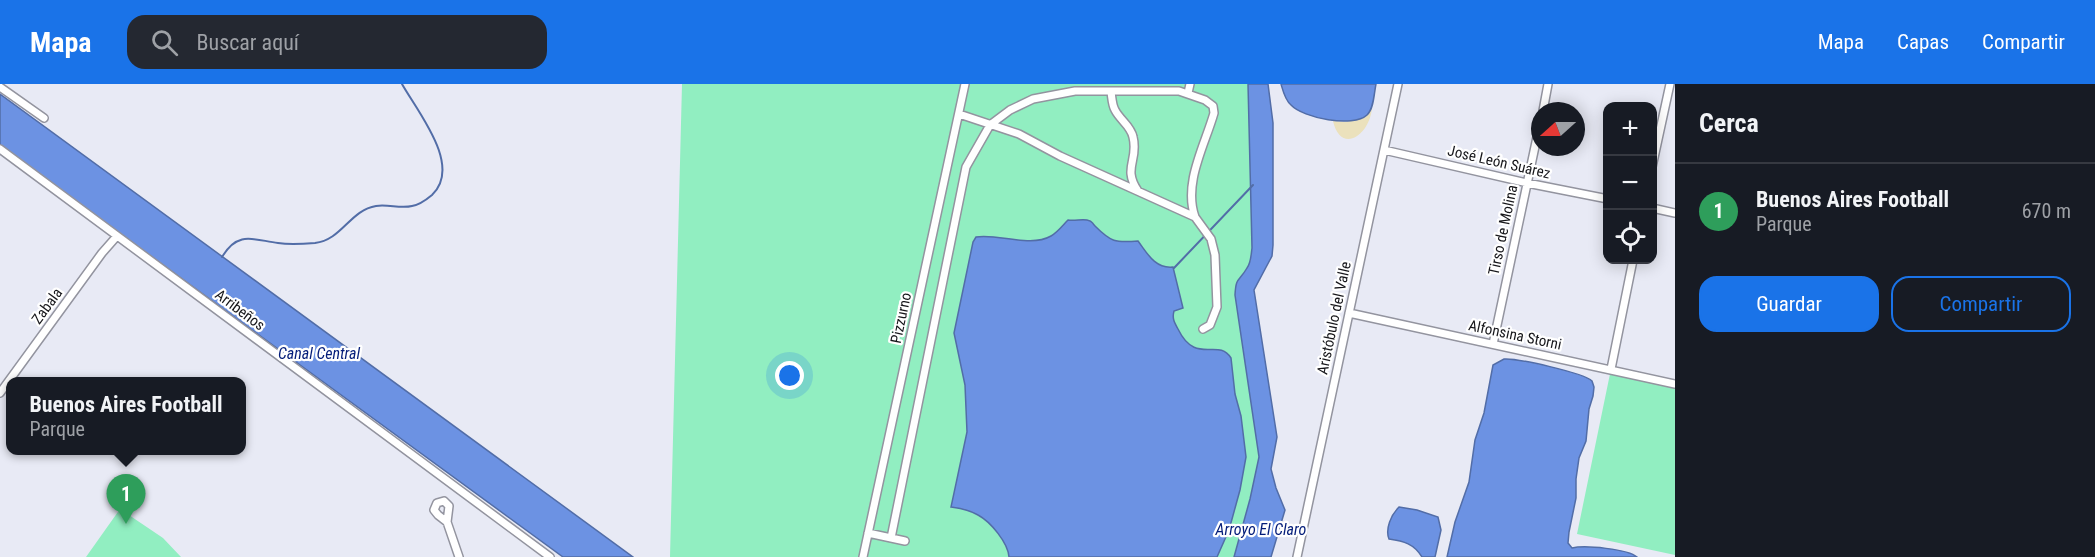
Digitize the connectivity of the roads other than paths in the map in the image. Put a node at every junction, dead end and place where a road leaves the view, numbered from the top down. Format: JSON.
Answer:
{"nodes":[{"id":1,"x":965,"y":84,"type":"edge"},
{"id":2,"x":1190,"y":84,"type":"edge"},
{"id":3,"x":1398,"y":84,"type":"edge"},
{"id":4,"x":1548,"y":84,"type":"edge"},
{"id":5,"x":1670,"y":84,"type":"edge"},
{"id":6,"x":0,"y":87,"type":"edge"},
{"id":7,"x":1111,"y":92,"type":"junction"},
{"id":8,"x":1188,"y":93,"type":"junction"},
{"id":9,"x":1545,"y":102,"type":"edge"},
{"id":10,"x":959,"y":114,"type":"junction"},
{"id":11,"x":44,"y":118,"type":"dead end"},
{"id":12,"x":990,"y":124,"type":"junction"},
{"id":13,"x":0,"y":149,"type":"edge"},
{"id":14,"x":1384,"y":150,"type":"junction"},
{"id":15,"x":1533,"y":156,"type":"edge"},
{"id":16,"x":1655,"y":156,"type":"edge"},
{"id":17,"x":1527,"y":183,"type":"junction"},
{"id":18,"x":1137,"y":191,"type":"junction"},
{"id":19,"x":1603,"y":198,"type":"edge"},
{"id":20,"x":1657,"y":209,"type":"edge"},
{"id":21,"x":1675,"y":213,"type":"edge"},
{"id":22,"x":1195,"y":217,"type":"junction"},
{"id":23,"x":117,"y":236,"type":"junction"},
{"id":24,"x":1632,"y":264,"type":"edge"},
{"id":25,"x":1349,"y":313,"type":"junction"},
{"id":26,"x":1203,"y":329,"type":"dead end"},
{"id":27,"x":1493,"y":344,"type":"junction"},
{"id":28,"x":1611,"y":369,"type":"junction"},
{"id":29,"x":12,"y":377,"type":"edge"},
{"id":30,"x":1675,"y":384,"type":"edge"},
{"id":31,"x":447,"y":522,"type":"dead end"},
{"id":32,"x":868,"y":533,"type":"junction"},
{"id":33,"x":891,"y":538,"type":"junction"},
{"id":34,"x":905,"y":541,"type":"dead end"},
{"id":35,"x":459,"y":557,"type":"edge"},
{"id":36,"x":550,"y":557,"type":"edge"},
{"id":37,"x":863,"y":557,"type":"edge"},
{"id":38,"x":1297,"y":557,"type":"edge"}],
"edges":[{"from":1,"to":10,"type":"street","name":"Pizzurno"},
{"from":2,"to":8,"type":"street"},
{"from":3,"to":14,"type":"street","name":"Aristóbulo del Valle"},
{"from":4,"to":9,"type":"street"},
{"from":5,"to":16,"type":"street"},
{"from":6,"to":11,"type":"street"},
{"from":7,"to":8,"type":"street"},
{"from":7,"to":12,"type":"street"},
{"from":7,"to":18,"type":"street"},
{"from":8,"to":22,"type":"street"},
{"from":10,"to":12,"type":"street"},
{"from":10,"to":32,"type":"street","name":"Pizzurno"},
{"from":12,"to":18,"type":"street"},
{"from":12,"to":33,"type":"street"},
{"from":13,"to":23,"type":"street","name":"Arribeños"},
{"from":14,"to":17,"type":"street","name":"José León Suárez"},
{"from":14,"to":25,"type":"street","name":"Aristóbulo del Valle"},
{"from":15,"to":17,"type":"street","name":"Tirso de Molina"},
{"from":17,"to":19,"type":"street","name":"José León Suárez"},
{"from":17,"to":27,"type":"street","name":"Tirso de Molina"},
{"from":18,"to":22,"type":"street"},
{"from":20,"to":21,"type":"street"},
{"from":22,"to":26,"type":"street"},
{"from":23,"to":29,"type":"street","name":"Zabala"},
{"from":23,"to":36,"type":"street","name":"Arribeños"},
{"from":24,"to":28,"type":"street"},
{"from":25,"to":27,"type":"street","name":"Alfonsina Storni"},
{"from":25,"to":38,"type":"street","name":"Aristóbulo del Valle"},
{"from":27,"to":28,"type":"street","name":"Alfonsina Storni"},
{"from":28,"to":30,"type":"street","name":"Alfonsina Storni"},
{"from":31,"to":35,"type":"street"},
{"from":32,"to":33,"type":"street"},
{"from":32,"to":37,"type":"street","name":"Pizzurno"},
{"from":33,"to":34,"type":"street"}]}
